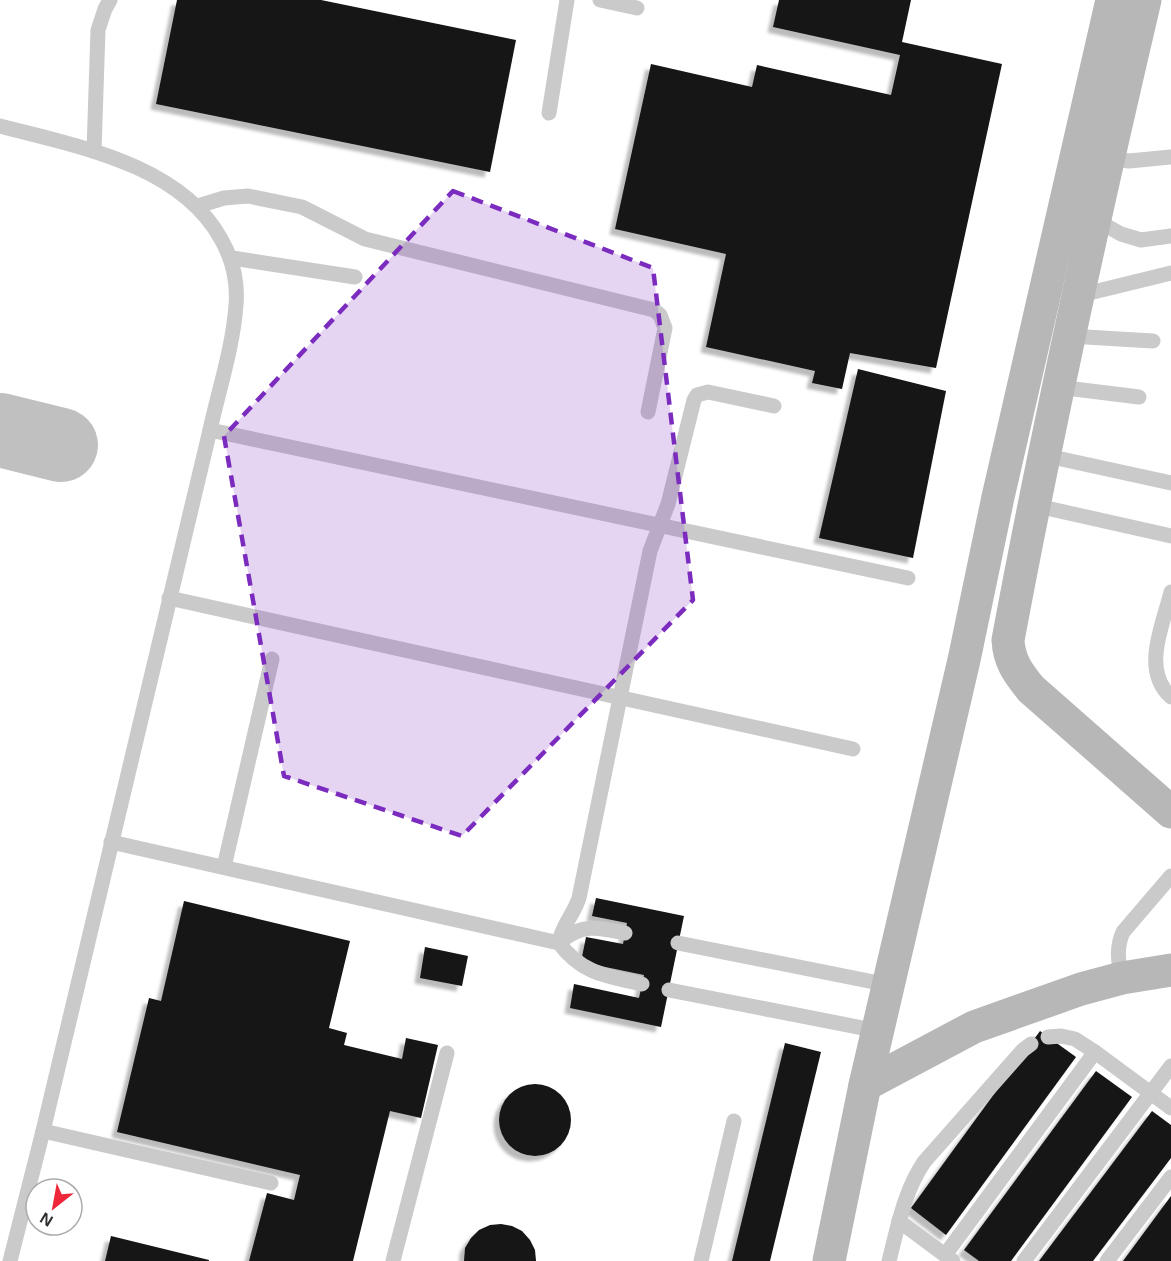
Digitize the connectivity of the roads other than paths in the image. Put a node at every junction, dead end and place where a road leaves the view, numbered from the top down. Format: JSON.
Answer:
{"nodes":[{"id":1,"x":110,"y":0,"type":"edge"},
{"id":2,"x":567,"y":0,"type":"edge"},
{"id":3,"x":600,"y":0,"type":"edge"},
{"id":4,"x":1112,"y":0,"type":"edge"},
{"id":5,"x":1145,"y":0,"type":"edge"},
{"id":6,"x":637,"y":8,"type":"dead end"},
{"id":7,"x":549,"y":112,"type":"dead end"},
{"id":8,"x":0,"y":126,"type":"edge"},
{"id":9,"x":94,"y":151,"type":"junction"},
{"id":10,"x":1092,"y":156,"type":"junction"},
{"id":11,"x":1171,"y":157,"type":"edge"},
{"id":12,"x":198,"y":206,"type":"junction"},
{"id":13,"x":1094,"y":219,"type":"junction"},
{"id":14,"x":1171,"y":236,"type":"edge"},
{"id":15,"x":232,"y":258,"type":"junction"},
{"id":16,"x":1171,"y":273,"type":"edge"},
{"id":17,"x":355,"y":277,"type":"dead end"},
{"id":18,"x":1077,"y":296,"type":"junction"},
{"id":19,"x":1069,"y":336,"type":"junction"},
{"id":20,"x":1153,"y":340,"type":"dead end"},
{"id":21,"x":1058,"y":387,"type":"junction"},
{"id":22,"x":1139,"y":397,"type":"dead end"},
{"id":23,"x":774,"y":406,"type":"dead end"},
{"id":24,"x":648,"y":412,"type":"dead end"},
{"id":25,"x":210,"y":430,"type":"junction"},
{"id":26,"x":1043,"y":455,"type":"junction"},
{"id":27,"x":1171,"y":483,"type":"edge"},
{"id":28,"x":998,"y":497,"type":"junction"},
{"id":29,"x":1033,"y":505,"type":"junction"},
{"id":30,"x":660,"y":526,"type":"junction"},
{"id":31,"x":1171,"y":536,"type":"edge"},
{"id":32,"x":908,"y":578,"type":"dead end"},
{"id":33,"x":1171,"y":592,"type":"edge"},
{"id":34,"x":169,"y":598,"type":"junction"},
{"id":35,"x":1009,"y":654,"type":"junction"},
{"id":36,"x":272,"y":659,"type":"dead end"},
{"id":37,"x":964,"y":660,"type":"junction"},
{"id":38,"x":621,"y":697,"type":"junction"},
{"id":39,"x":1171,"y":697,"type":"edge"},
{"id":40,"x":853,"y":749,"type":"dead end"},
{"id":41,"x":1171,"y":812,"type":"edge"},
{"id":42,"x":111,"y":842,"type":"junction"},
{"id":43,"x":224,"y":867,"type":"junction"},
{"id":44,"x":1171,"y":876,"type":"edge"},
{"id":45,"x":625,"y":933,"type":"dead end"},
{"id":46,"x":559,"y":943,"type":"junction"},
{"id":47,"x":678,"y":943,"type":"dead end"},
{"id":48,"x":1171,"y":970,"type":"edge"},
{"id":49,"x":1122,"y":978,"type":"junction"},
{"id":50,"x":642,"y":984,"type":"dead end"},
{"id":51,"x":889,"y":985,"type":"junction"},
{"id":52,"x":669,"y":990,"type":"dead end"},
{"id":53,"x":878,"y":1031,"type":"junction"},
{"id":54,"x":1048,"y":1037,"type":"dead end"},
{"id":55,"x":1031,"y":1044,"type":"dead end"},
{"id":56,"x":1095,"y":1052,"type":"junction"},
{"id":57,"x":447,"y":1053,"type":"dead end"},
{"id":58,"x":1171,"y":1066,"type":"edge"},
{"id":59,"x":865,"y":1085,"type":"junction"},
{"id":60,"x":1150,"y":1093,"type":"junction"},
{"id":61,"x":1171,"y":1108,"type":"edge"},
{"id":62,"x":734,"y":1121,"type":"dead end"},
{"id":63,"x":43,"y":1131,"type":"junction"},
{"id":64,"x":1171,"y":1177,"type":"edge"},
{"id":65,"x":271,"y":1183,"type":"dead end"},
{"id":66,"x":899,"y":1221,"type":"junction"},
{"id":67,"x":949,"y":1258,"type":"edge"},
{"id":68,"x":10,"y":1261,"type":"edge"},
{"id":69,"x":393,"y":1261,"type":"edge"},
{"id":70,"x":701,"y":1261,"type":"edge"},
{"id":71,"x":829,"y":1261,"type":"edge"},
{"id":72,"x":890,"y":1261,"type":"edge"},
{"id":73,"x":1024,"y":1261,"type":"edge"},
{"id":74,"x":1107,"y":1261,"type":"edge"}],
"edges":[{"from":1,"to":9,"type":"lane"},
{"from":2,"to":7,"type":"lane"},
{"from":3,"to":6,"type":"lane"},
{"from":4,"to":10,"type":"street"},
{"from":5,"to":10,"type":"street"},
{"from":8,"to":9,"type":"lane"},
{"from":9,"to":12,"type":"lane"},
{"from":10,"to":11,"type":"lane"},
{"from":10,"to":13,"type":"street"},
{"from":10,"to":28,"type":"street"},
{"from":12,"to":15,"type":"lane"},
{"from":12,"to":24,"type":"lane"},
{"from":13,"to":14,"type":"lane"},
{"from":13,"to":18,"type":"street"},
{"from":15,"to":17,"type":"lane"},
{"from":15,"to":25,"type":"lane"},
{"from":16,"to":18,"type":"lane"},
{"from":18,"to":19,"type":"street"},
{"from":19,"to":20,"type":"lane"},
{"from":19,"to":21,"type":"street"},
{"from":21,"to":22,"type":"lane"},
{"from":21,"to":26,"type":"street"},
{"from":23,"to":30,"type":"lane"},
{"from":25,"to":30,"type":"lane"},
{"from":25,"to":34,"type":"lane"},
{"from":26,"to":27,"type":"lane"},
{"from":26,"to":29,"type":"street"},
{"from":28,"to":29,"type":"street"},
{"from":28,"to":37,"type":"street"},
{"from":29,"to":31,"type":"lane"},
{"from":29,"to":35,"type":"street"},
{"from":30,"to":32,"type":"lane"},
{"from":30,"to":38,"type":"lane"},
{"from":33,"to":39,"type":"lane"},
{"from":34,"to":38,"type":"lane"},
{"from":34,"to":42,"type":"lane"},
{"from":35,"to":37,"type":"street"},
{"from":35,"to":41,"type":"street"},
{"from":36,"to":43,"type":"lane"},
{"from":37,"to":51,"type":"street"},
{"from":38,"to":40,"type":"lane"},
{"from":38,"to":46,"type":"lane"},
{"from":42,"to":43,"type":"lane"},
{"from":42,"to":63,"type":"lane"},
{"from":43,"to":46,"type":"lane"},
{"from":44,"to":49,"type":"lane"},
{"from":45,"to":46,"type":"lane"},
{"from":46,"to":50,"type":"lane"},
{"from":47,"to":51,"type":"lane"},
{"from":48,"to":49,"type":"street"},
{"from":49,"to":59,"type":"street"},
{"from":51,"to":53,"type":"street"},
{"from":52,"to":53,"type":"lane"},
{"from":53,"to":59,"type":"street"},
{"from":54,"to":56,"type":"lane"},
{"from":55,"to":66,"type":"lane"},
{"from":56,"to":60,"type":"lane"},
{"from":56,"to":67,"type":"lane"},
{"from":57,"to":69,"type":"lane"},
{"from":58,"to":60,"type":"lane"},
{"from":59,"to":71,"type":"street"},
{"from":60,"to":61,"type":"lane"},
{"from":60,"to":73,"type":"lane"},
{"from":62,"to":70,"type":"lane"},
{"from":63,"to":65,"type":"lane"},
{"from":63,"to":68,"type":"lane"},
{"from":64,"to":74,"type":"lane"},
{"from":66,"to":67,"type":"lane"},
{"from":66,"to":72,"type":"lane"}]}
